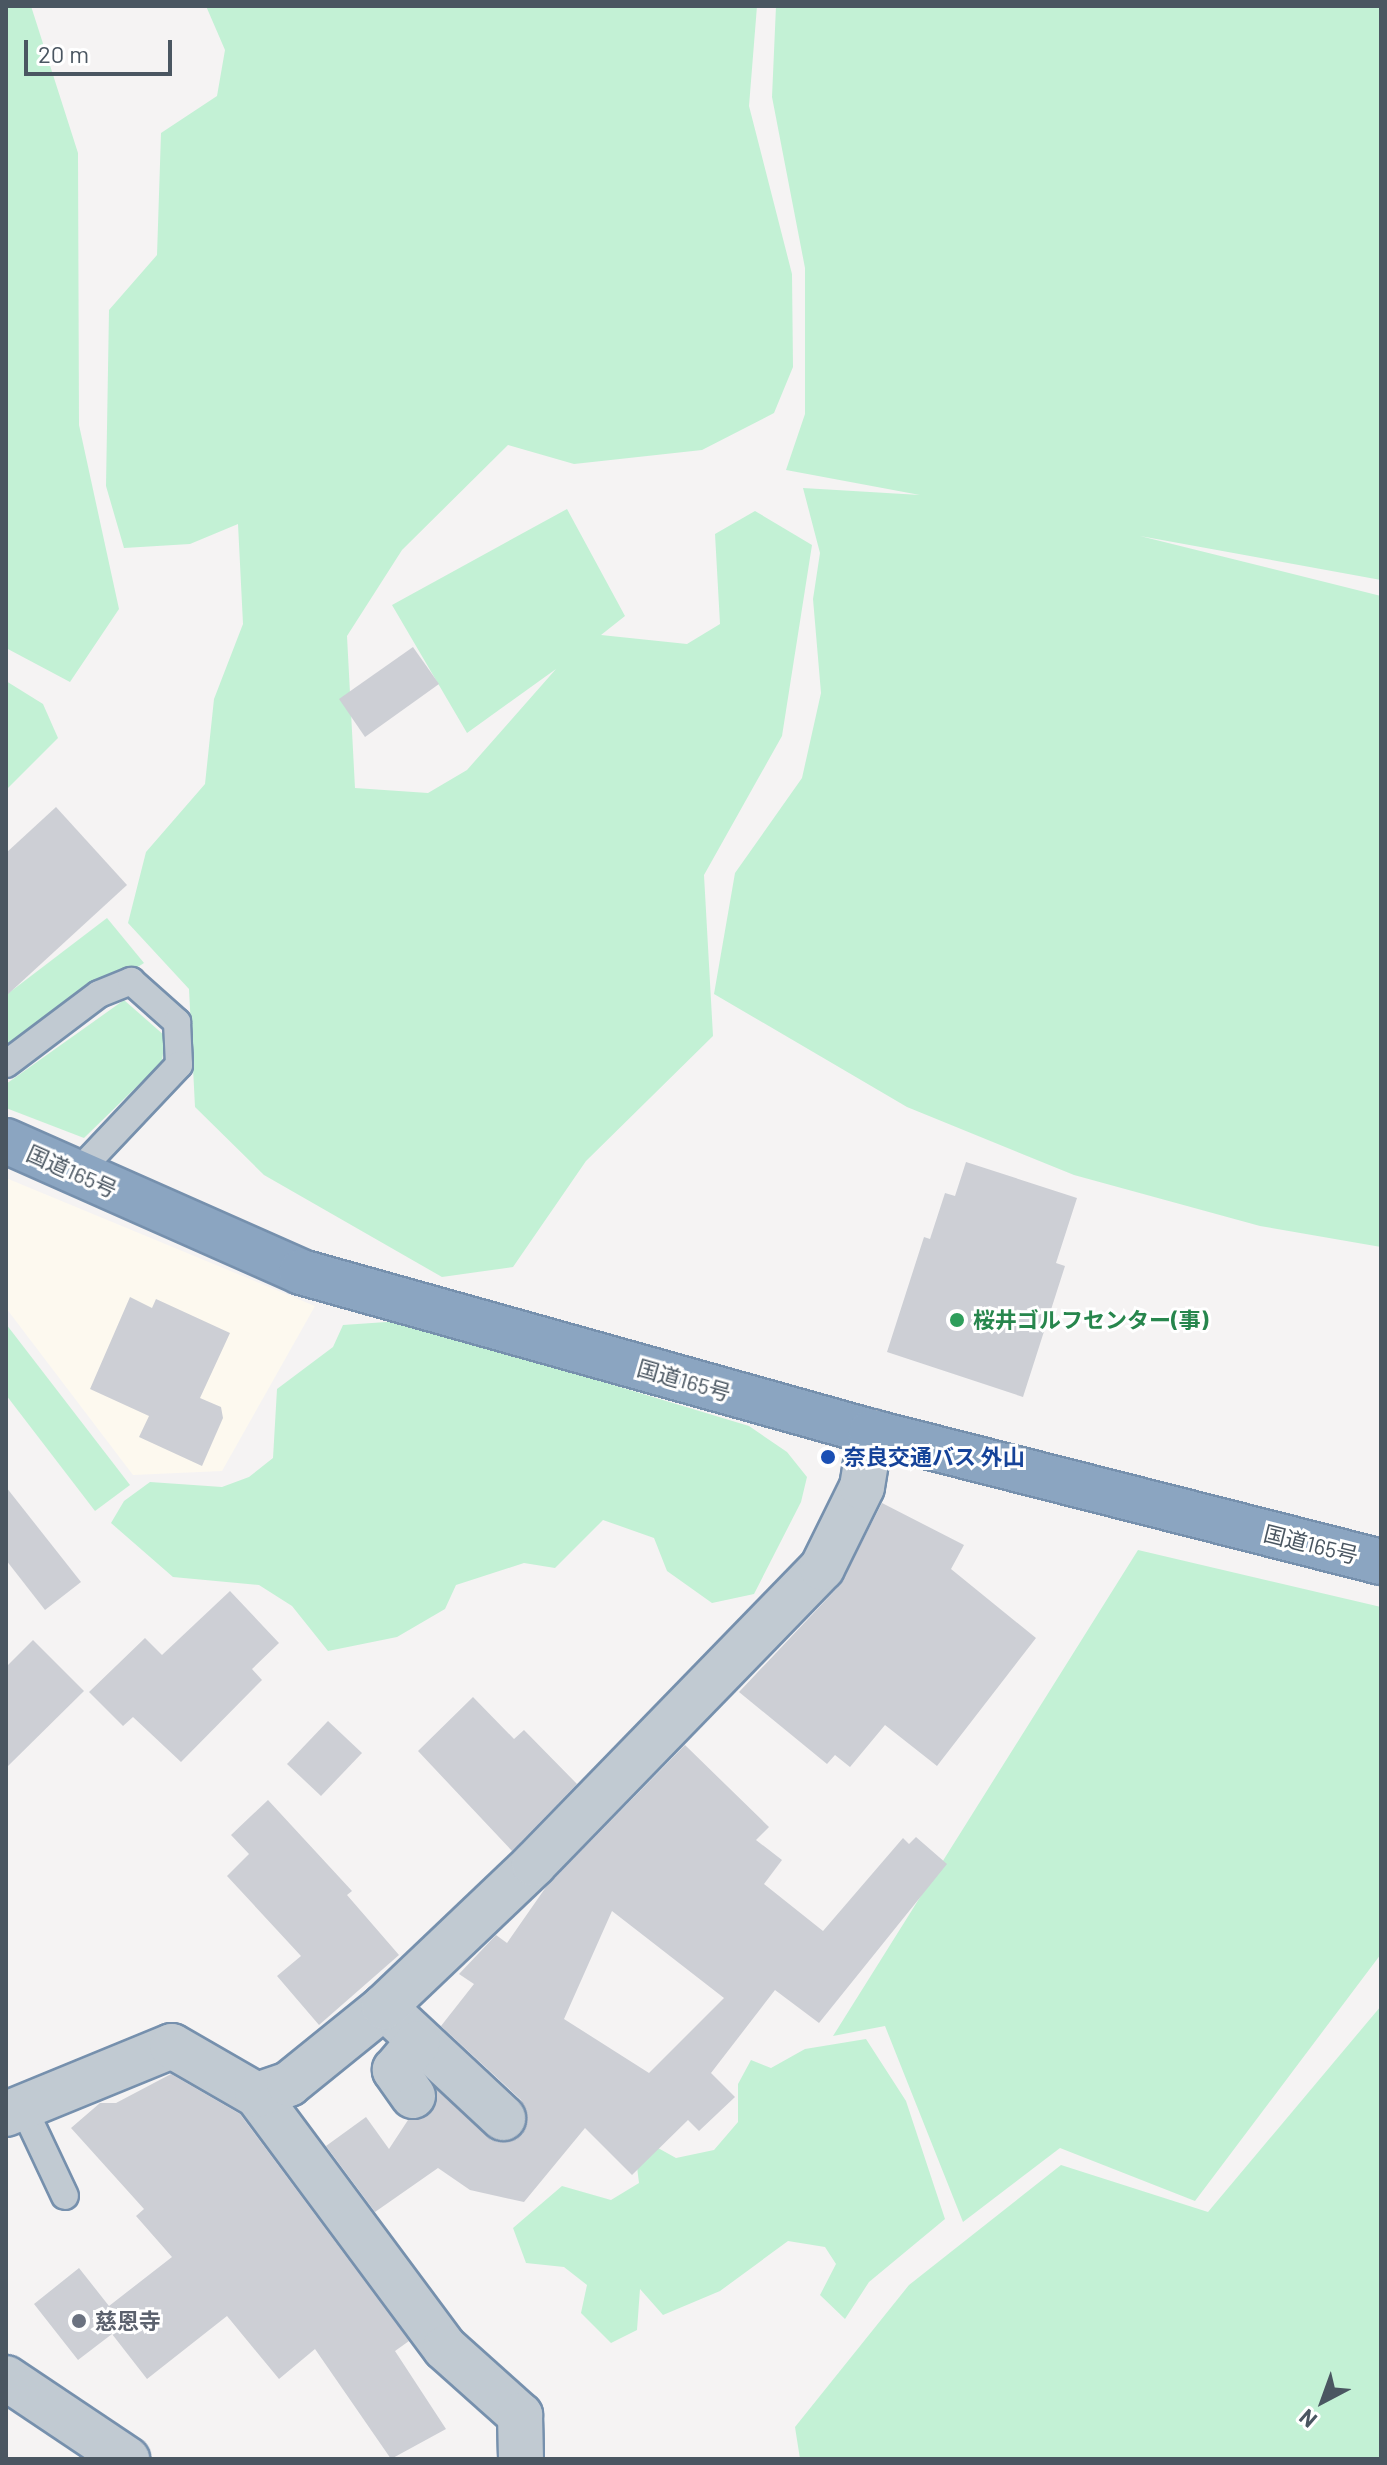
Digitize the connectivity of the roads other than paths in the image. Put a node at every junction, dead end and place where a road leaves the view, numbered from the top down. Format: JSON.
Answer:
{"nodes":[{"id":1,"x":6,"y":1064,"type":"edge"},
{"id":2,"x":6,"y":1141,"type":"edge"},
{"id":3,"x":77,"y":1173,"type":"junction"},
{"id":4,"x":871,"y":1432,"type":"junction"},
{"id":5,"x":1381,"y":1562,"type":"edge"},
{"id":6,"x":384,"y":2007,"type":"junction"},
{"id":7,"x":418,"y":2043,"type":"junction"},
{"id":8,"x":257,"y":2095,"type":"junction"},
{"id":9,"x":413,"y":2096,"type":"dead end"},
{"id":10,"x":15,"y":2111,"type":"edge"},
{"id":11,"x":503,"y":2118,"type":"dead end"},
{"id":12,"x":65,"y":2196,"type":"dead end"},
{"id":13,"x":6,"y":2378,"type":"edge"},
{"id":14,"x":127,"y":2459,"type":"edge"},
{"id":15,"x":521,"y":2459,"type":"edge"}],
"edges":[{"from":1,"to":3,"type":"lane"},
{"from":2,"to":3,"type":"highway","name":"国道165号"},
{"from":3,"to":4,"type":"highway","name":"国道165号"},
{"from":4,"to":5,"type":"highway","name":"国道165号"},
{"from":4,"to":6,"type":"street"},
{"from":6,"to":7,"type":"street"},
{"from":6,"to":8,"type":"street"},
{"from":7,"to":9,"type":"street"},
{"from":7,"to":11,"type":"street"},
{"from":8,"to":10,"type":"street"},
{"from":8,"to":15,"type":"street"},
{"from":10,"to":12,"type":"lane"},
{"from":13,"to":14,"type":"street"}]}
